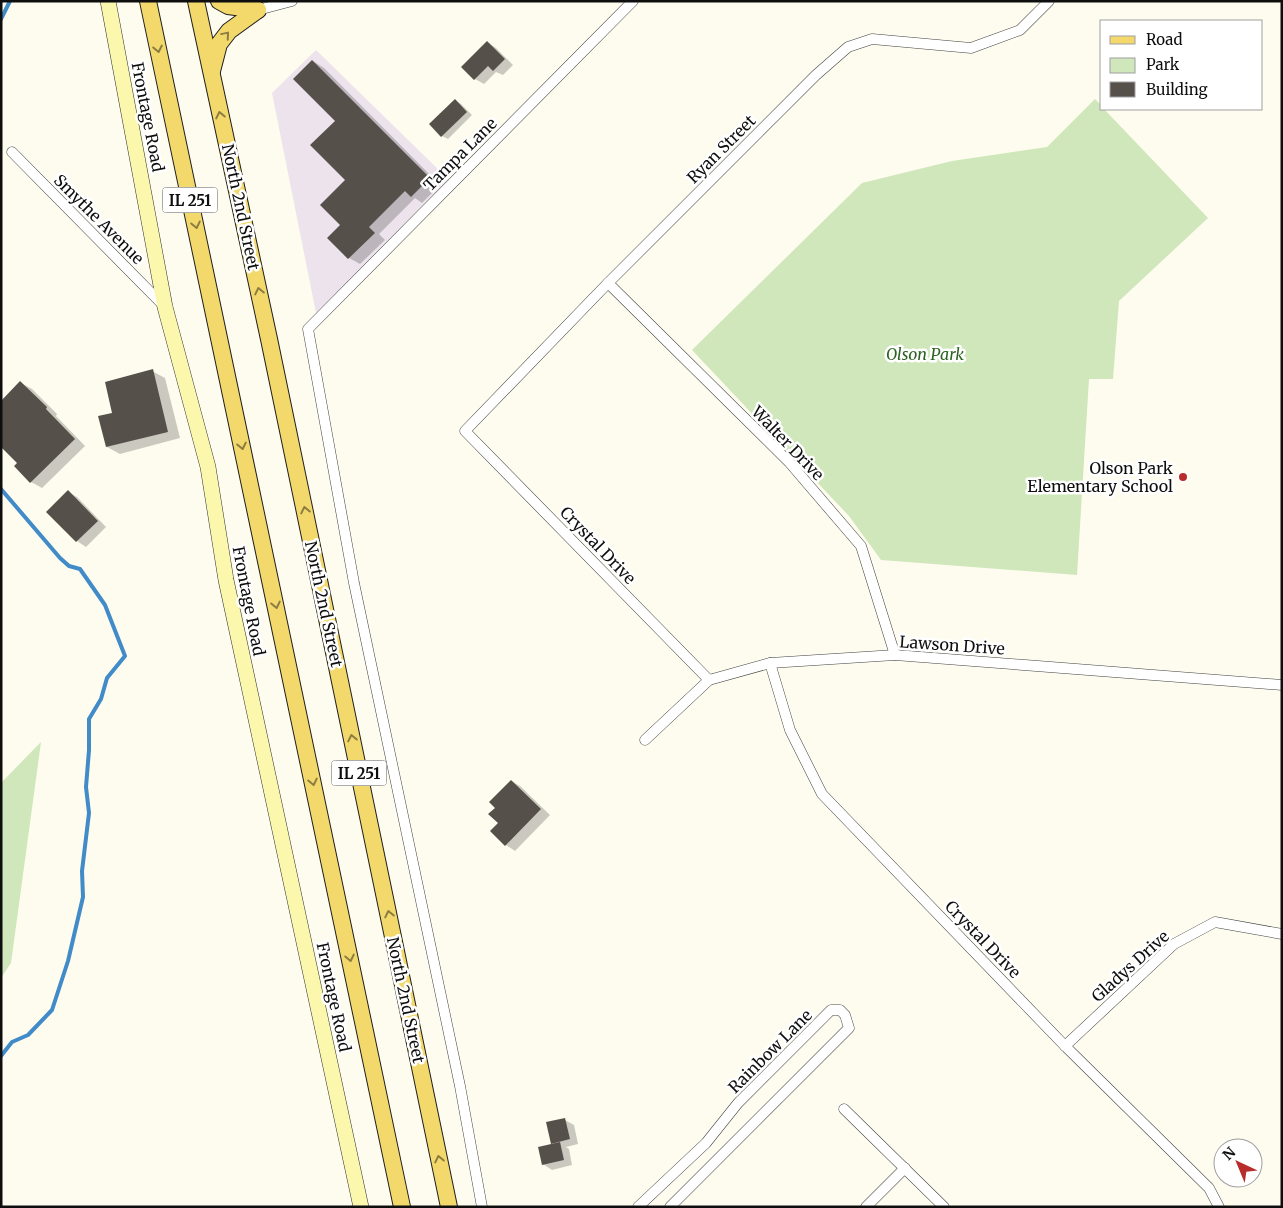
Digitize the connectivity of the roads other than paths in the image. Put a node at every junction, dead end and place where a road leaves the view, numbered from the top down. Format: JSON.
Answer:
{"nodes":[{"id":1,"x":108,"y":1,"type":"edge"},
{"id":2,"x":148,"y":1,"type":"edge"},
{"id":3,"x":196,"y":1,"type":"edge"},
{"id":4,"x":220,"y":1,"type":"edge"},
{"id":5,"x":292,"y":1,"type":"edge"},
{"id":6,"x":633,"y":1,"type":"edge"},
{"id":7,"x":1048,"y":1,"type":"edge"},
{"id":8,"x":258,"y":10,"type":"junction"},
{"id":9,"x":211,"y":74,"type":"junction"},
{"id":10,"x":12,"y":152,"type":"dead end"},
{"id":11,"x":608,"y":283,"type":"junction"},
{"id":12,"x":165,"y":307,"type":"junction"},
{"id":13,"x":466,"y":431,"type":"joint"},
{"id":14,"x":894,"y":655,"type":"junction"},
{"id":15,"x":770,"y":663,"type":"junction"},
{"id":16,"x":709,"y":680,"type":"junction"},
{"id":17,"x":1282,"y":686,"type":"edge"},
{"id":18,"x":645,"y":740,"type":"dead end"},
{"id":19,"x":1282,"y":934,"type":"edge"},
{"id":20,"x":1065,"y":1046,"type":"junction"},
{"id":21,"x":844,"y":1109,"type":"dead end"},
{"id":22,"x":905,"y":1168,"type":"junction"},
{"id":23,"x":361,"y":1207,"type":"edge"},
{"id":24,"x":402,"y":1207,"type":"edge"},
{"id":25,"x":449,"y":1207,"type":"edge"},
{"id":26,"x":482,"y":1207,"type":"edge"},
{"id":27,"x":638,"y":1207,"type":"edge"},
{"id":28,"x":670,"y":1207,"type":"edge"},
{"id":29,"x":866,"y":1207,"type":"edge"},
{"id":30,"x":944,"y":1207,"type":"edge"},
{"id":31,"x":1219,"y":1207,"type":"edge"}],
"edges":[{"from":1,"to":12,"type":"street","name":"Frontage Road"},
{"from":2,"to":24,"type":"main road","number":"IL 251","one_way":true},
{"from":3,"to":9,"type":"main road","name":"North 2nd Street","number":"IL 251"},
{"from":4,"to":8,"type":"main road"},
{"from":5,"to":8,"type":"street"},
{"from":6,"to":26,"type":"street","name":"Tampa Lane"},
{"from":7,"to":11,"type":"street","name":"Ryan Street"},
{"from":9,"to":8,"type":"main road","one_way":true},
{"from":25,"to":9,"type":"main road","name":"North 2nd Street","number":"IL 251","one_way":true},
{"from":10,"to":12,"type":"street","name":"Smythe Avenue"},
{"from":11,"to":13,"type":"street","name":"Ryan Street"},
{"from":11,"to":14,"type":"street","name":"Walter Drive"},
{"from":12,"to":23,"type":"street","name":"Frontage Road"},
{"from":13,"to":16,"type":"street","name":"Crystal Drive"},
{"from":14,"to":15,"type":"street","name":"Lawson Drive"},
{"from":14,"to":17,"type":"street","name":"Lawson Drive"},
{"from":15,"to":16,"type":"street","name":"Lawson Drive"},
{"from":15,"to":20,"type":"street","name":"Crystal Drive"},
{"from":16,"to":18,"type":"street","name":"Lawson Drive"},
{"from":19,"to":20,"type":"street","name":"Gladys Drive"},
{"from":20,"to":31,"type":"street","name":"Crystal Drive"},
{"from":21,"to":22,"type":"street"},
{"from":22,"to":29,"type":"street"},
{"from":22,"to":30,"type":"street"},
{"from":27,"to":28,"type":"street","name":"Rainbow Lane"}]}
